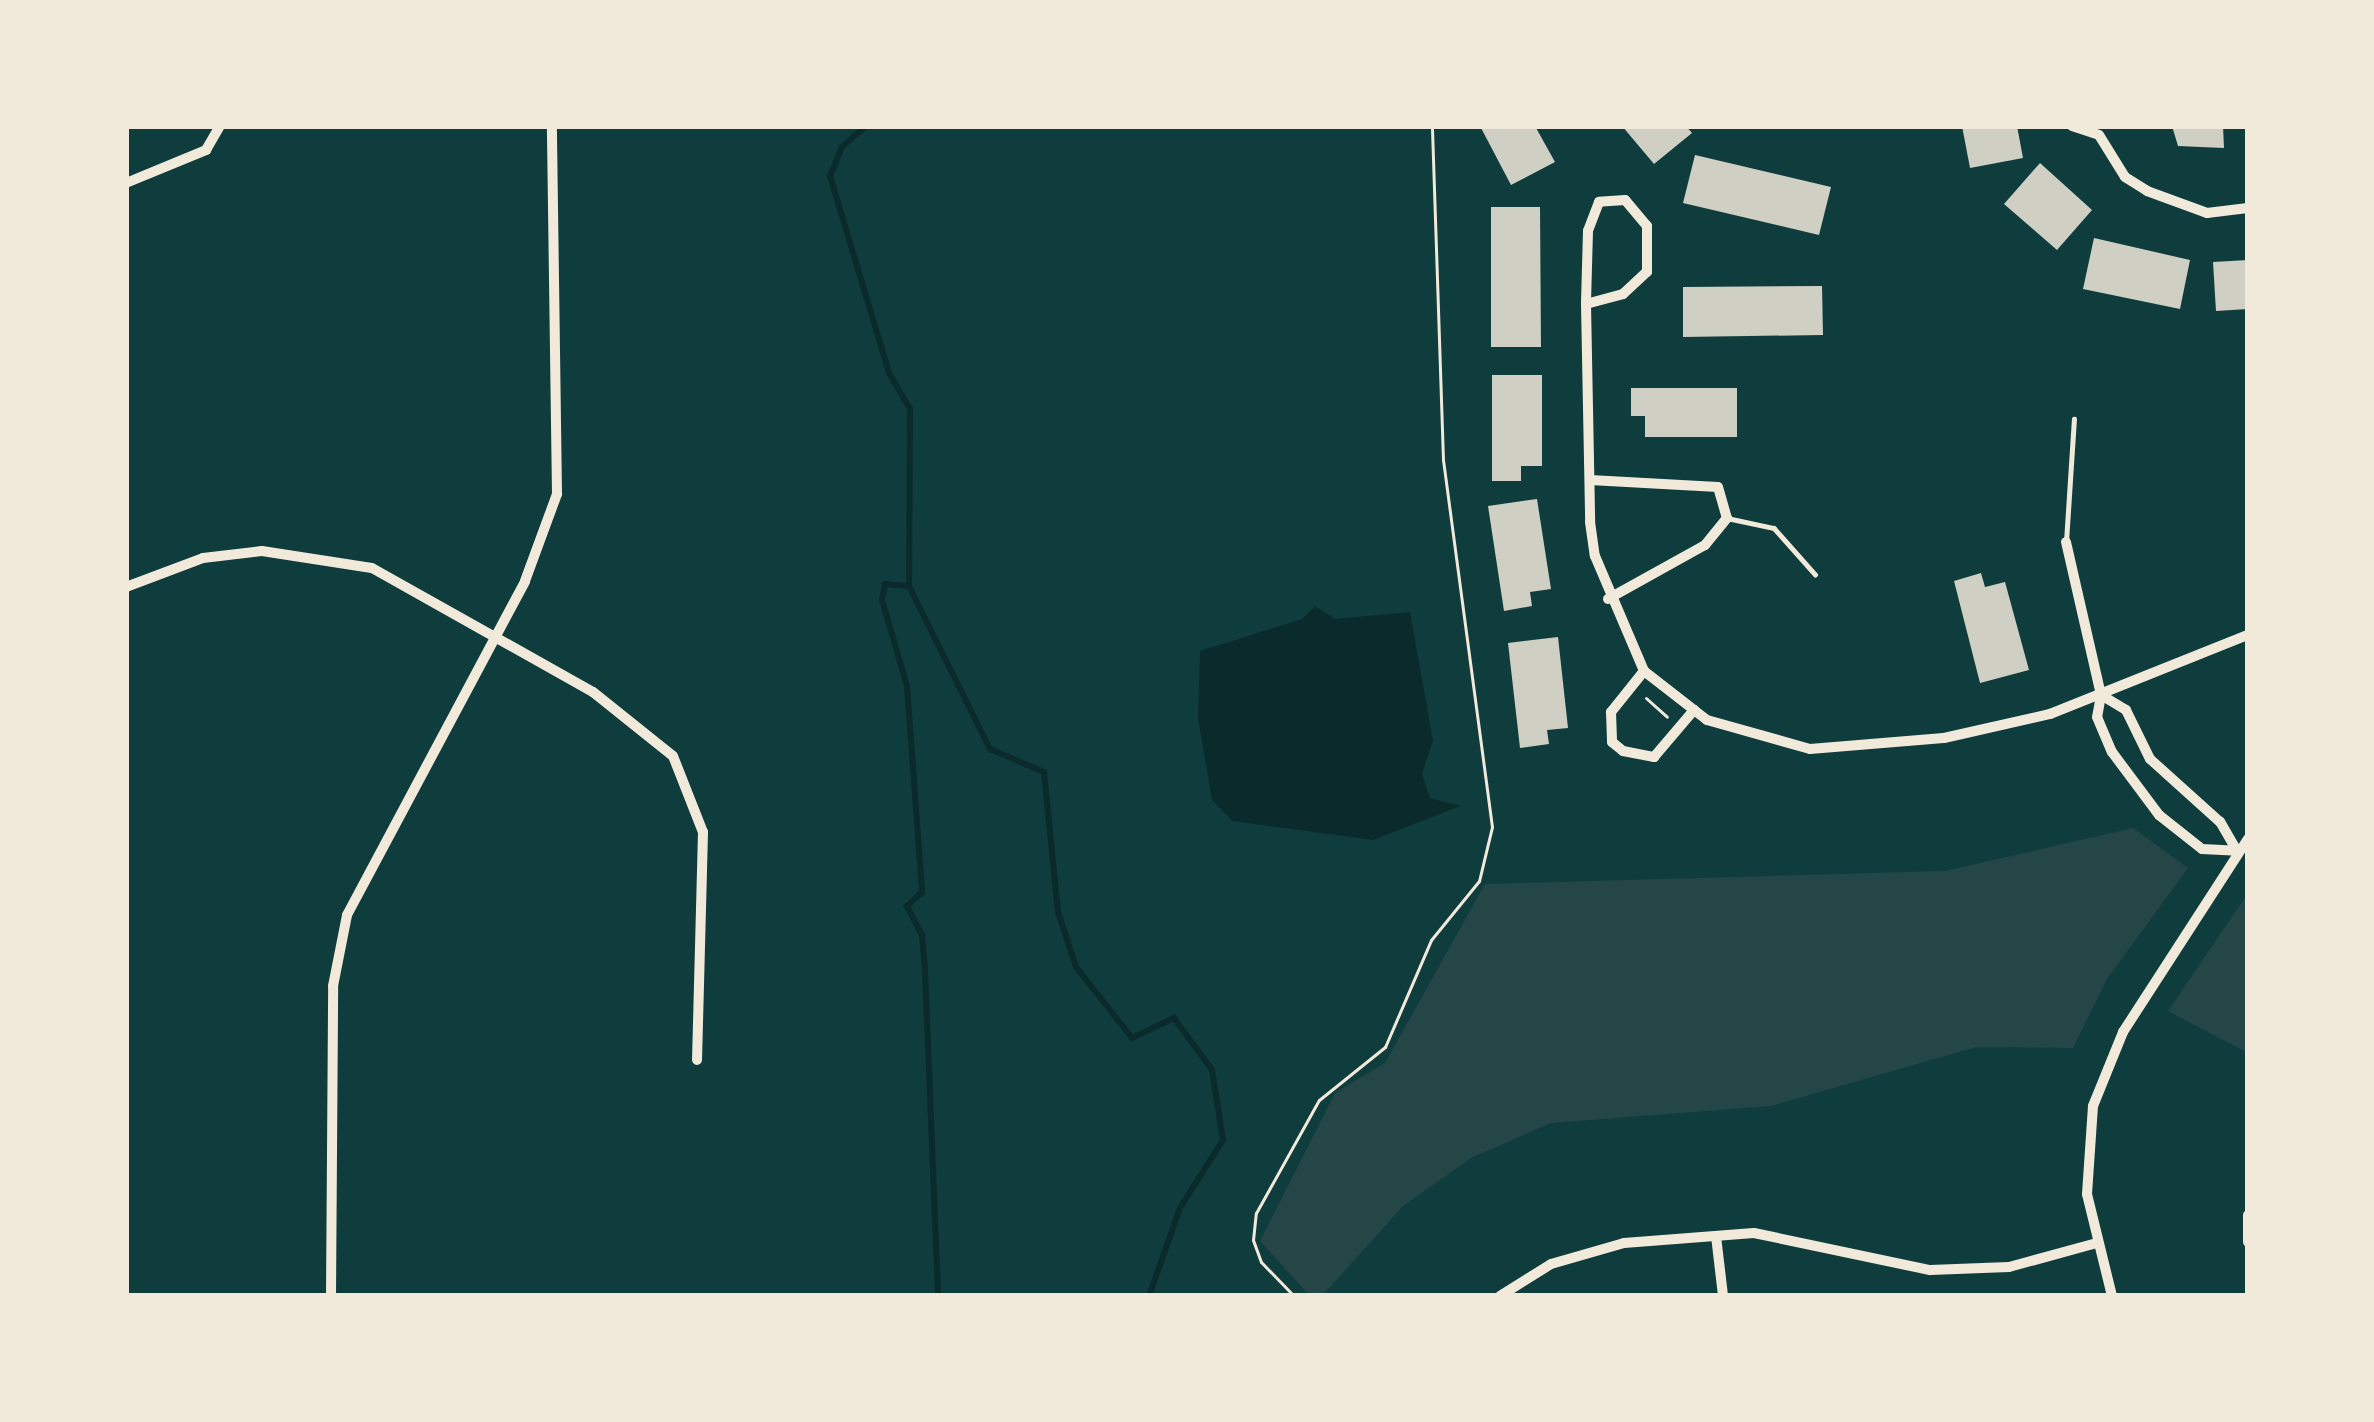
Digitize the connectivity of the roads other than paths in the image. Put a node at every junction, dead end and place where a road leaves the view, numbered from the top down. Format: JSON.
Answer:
{"nodes":[{"id":1,"x":220,"y":126,"type":"edge"},
{"id":2,"x":551,"y":126,"type":"edge"},
{"id":3,"x":2072,"y":126,"type":"edge"},
{"id":4,"x":2102,"y":130,"type":"edge"},
{"id":5,"x":126,"y":183,"type":"edge"},
{"id":6,"x":2248,"y":208,"type":"edge"},
{"id":7,"x":1586,"y":304,"type":"junction"},
{"id":8,"x":2074,"y":419,"type":"dead end"},
{"id":9,"x":1590,"y":480,"type":"junction"},
{"id":10,"x":1727,"y":518,"type":"junction"},
{"id":11,"x":2066,"y":542,"type":"joint"},
{"id":12,"x":1815,"y":574,"type":"dead end"},
{"id":13,"x":126,"y":587,"type":"edge"},
{"id":14,"x":1608,"y":599,"type":"junction"},
{"id":15,"x":2248,"y":635,"type":"edge"},
{"id":16,"x":491,"y":637,"type":"junction"},
{"id":17,"x":1644,"y":671,"type":"junction"},
{"id":18,"x":2101,"y":695,"type":"junction"},
{"id":19,"x":1694,"y":710,"type":"junction"},
{"id":20,"x":2248,"y":839,"type":"edge"},
{"id":21,"x":2237,"y":851,"type":"junction"},
{"id":22,"x":698,"y":1060,"type":"dead end"},
{"id":23,"x":2248,"y":1215,"type":"edge"},
{"id":24,"x":1716,"y":1236,"type":"junction"},
{"id":25,"x":2248,"y":1242,"type":"edge"},
{"id":26,"x":2097,"y":1243,"type":"junction"},
{"id":27,"x":331,"y":1296,"type":"edge"},
{"id":28,"x":1500,"y":1296,"type":"edge"},
{"id":29,"x":1723,"y":1296,"type":"edge"},
{"id":30,"x":2112,"y":1296,"type":"edge"}],
"edges":[{"from":1,"to":5,"type":"street"},
{"from":2,"to":16,"type":"street"},
{"from":3,"to":4,"type":"street"},
{"from":4,"to":6,"type":"street"},
{"from":7,"to":7,"type":"street"},
{"from":7,"to":9,"type":"street"},
{"from":8,"to":11,"type":"lane"},
{"from":9,"to":10,"type":"street"},
{"from":9,"to":14,"type":"street"},
{"from":10,"to":12,"type":"lane"},
{"from":10,"to":14,"type":"street"},
{"from":11,"to":18,"type":"street"},
{"from":13,"to":16,"type":"street"},
{"from":14,"to":17,"type":"street"},
{"from":15,"to":18,"type":"street"},
{"from":16,"to":22,"type":"street"},
{"from":16,"to":27,"type":"street"},
{"from":17,"to":19,"type":"street"},
{"from":17,"to":19,"type":"street"},
{"from":18,"to":19,"type":"street"},
{"from":18,"to":21,"type":"street"},
{"from":18,"to":21,"type":"street"},
{"from":20,"to":21,"type":"street"},
{"from":21,"to":26,"type":"street"},
{"from":23,"to":25,"type":"street"},
{"from":24,"to":26,"type":"street"},
{"from":24,"to":28,"type":"street"},
{"from":24,"to":29,"type":"street"},
{"from":26,"to":30,"type":"street"}]}
